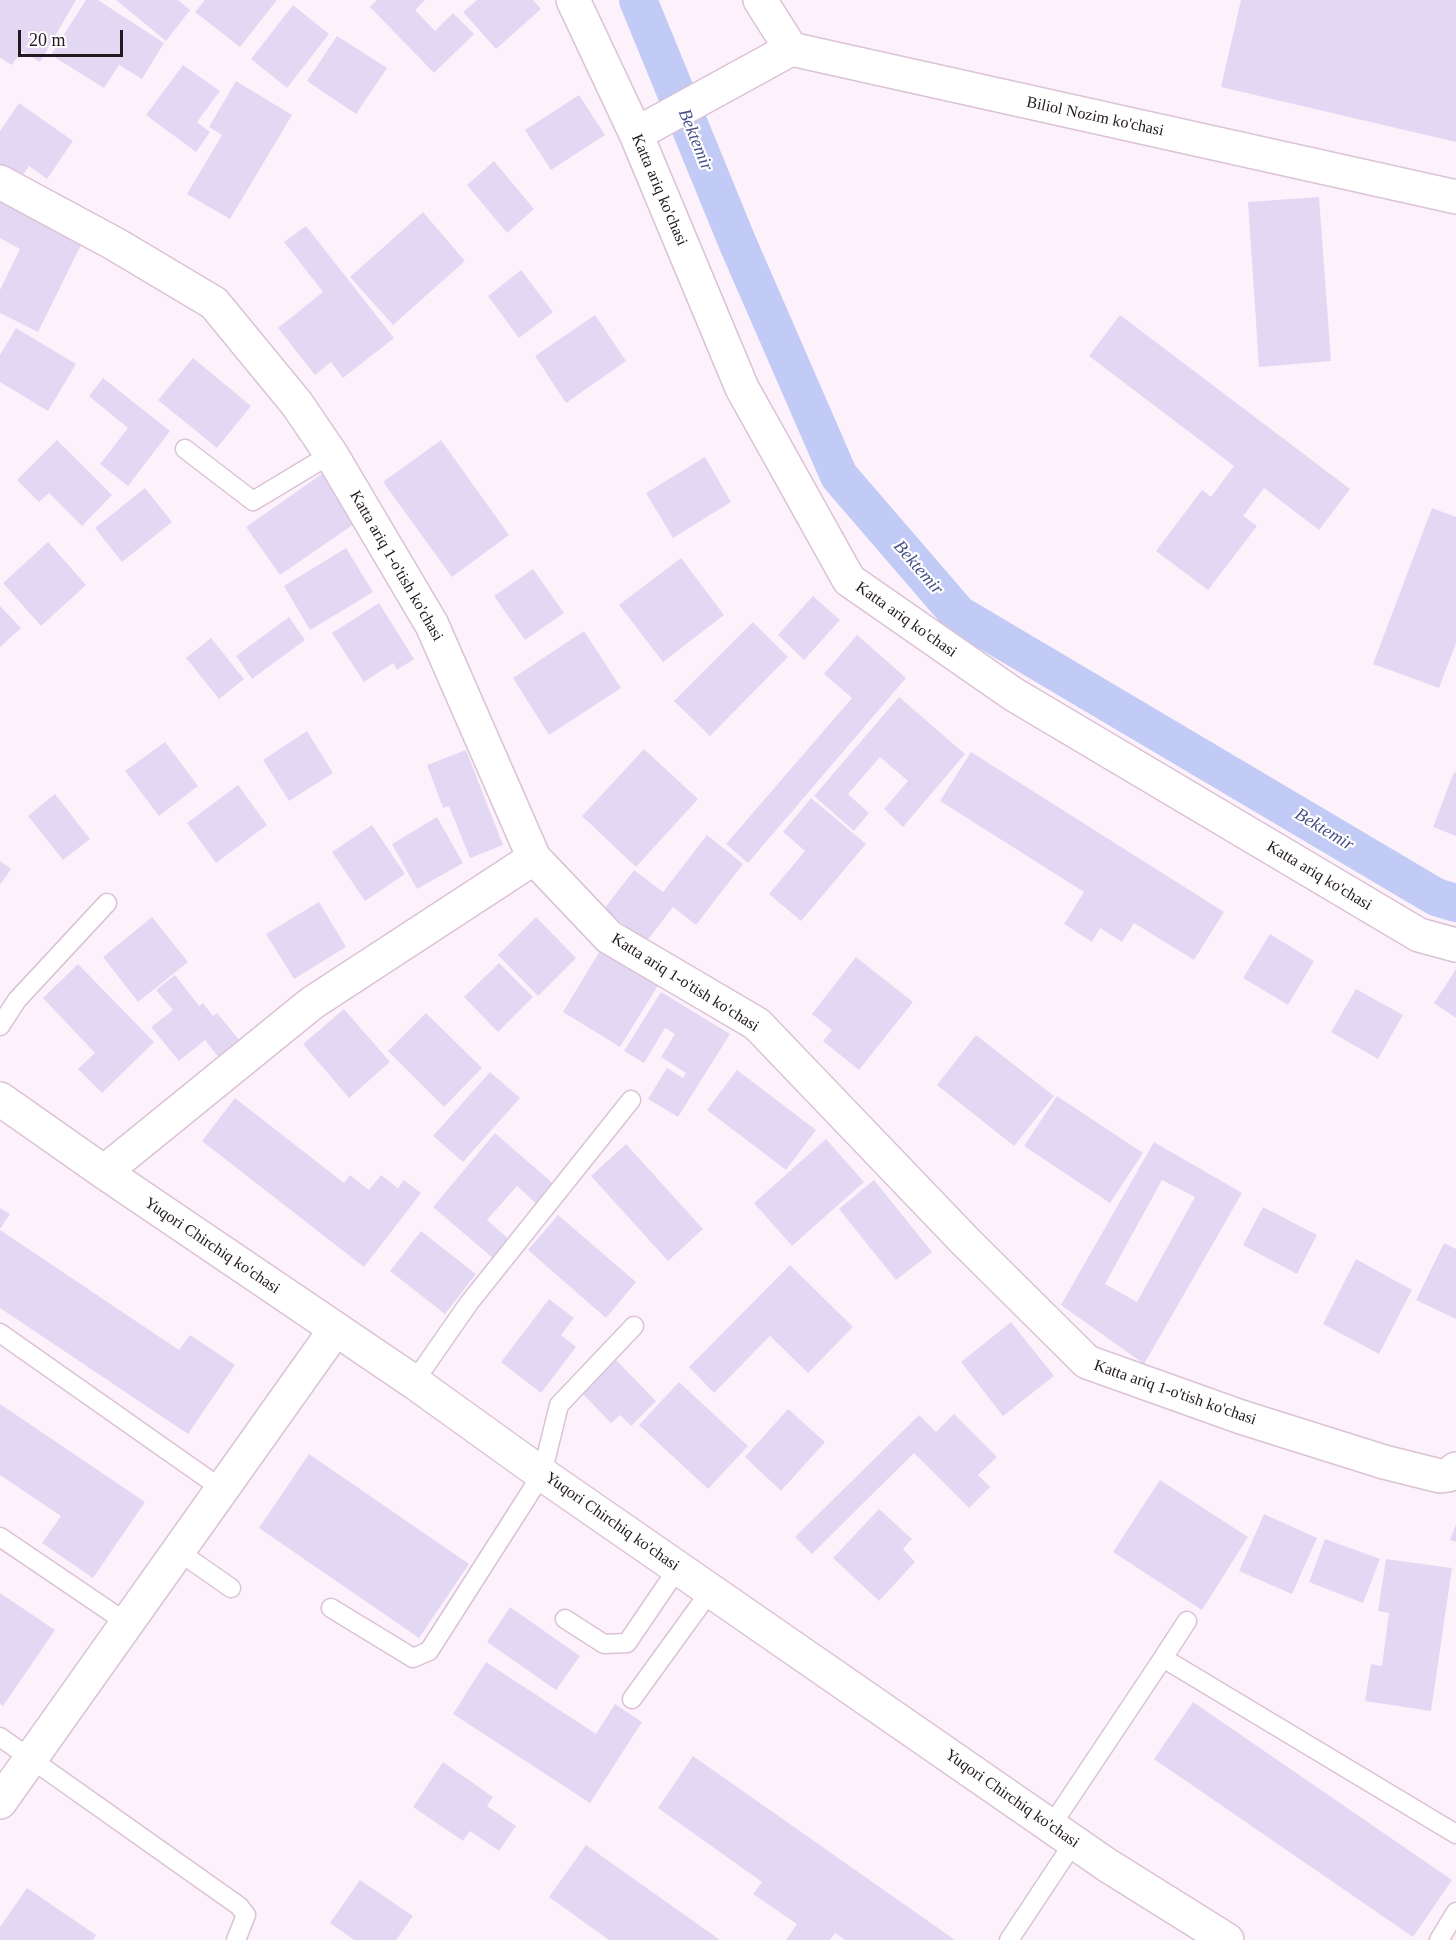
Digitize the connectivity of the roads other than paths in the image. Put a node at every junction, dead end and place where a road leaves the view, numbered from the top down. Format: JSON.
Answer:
{"nodes":[{"id":1,"x":573,"y":0,"type":"edge"},
{"id":2,"x":760,"y":0,"type":"edge"},
{"id":3,"x":791,"y":49,"type":"junction"},
{"id":4,"x":636,"y":134,"type":"junction"},
{"id":5,"x":0,"y":183,"type":"edge"},
{"id":6,"x":1456,"y":197,"type":"edge"},
{"id":7,"x":185,"y":449,"type":"dead end"},
{"id":8,"x":331,"y":454,"type":"junction"},
{"id":9,"x":534,"y":858,"type":"junction"},
{"id":10,"x":107,"y":903,"type":"dead end"},
{"id":11,"x":1456,"y":945,"type":"edge"},
{"id":12,"x":0,"y":1026,"type":"edge"},
{"id":13,"x":0,"y":1099,"type":"edge"},
{"id":14,"x":631,"y":1100,"type":"dead end"},
{"id":15,"x":104,"y":1172,"type":"junction"},
{"id":16,"x":634,"y":1326,"type":"dead end"},
{"id":17,"x":335,"y":1330,"type":"junction"},
{"id":18,"x":0,"y":1333,"type":"edge"},
{"id":19,"x":414,"y":1382,"type":"junction"},
{"id":20,"x":1456,"y":1469,"type":"edge"},
{"id":21,"x":542,"y":1474,"type":"junction"},
{"id":22,"x":222,"y":1489,"type":"junction"},
{"id":23,"x":0,"y":1537,"type":"edge"},
{"id":24,"x":178,"y":1551,"type":"junction"},
{"id":25,"x":678,"y":1568,"type":"junction"},
{"id":26,"x":231,"y":1588,"type":"dead end"},
{"id":27,"x":711,"y":1590,"type":"junction"},
{"id":28,"x":331,"y":1608,"type":"dead end"},
{"id":29,"x":565,"y":1619,"type":"dead end"},
{"id":30,"x":1187,"y":1621,"type":"dead end"},
{"id":31,"x":127,"y":1623,"type":"junction"},
{"id":32,"x":1163,"y":1658,"type":"junction"},
{"id":33,"x":632,"y":1699,"type":"dead end"},
{"id":34,"x":0,"y":1737,"type":"edge"},
{"id":35,"x":32,"y":1758,"type":"junction"},
{"id":36,"x":0,"y":1802,"type":"edge"},
{"id":37,"x":1063,"y":1834,"type":"junction"},
{"id":38,"x":1456,"y":1834,"type":"edge"},
{"id":39,"x":1456,"y":1912,"type":"edge"},
{"id":40,"x":236,"y":1940,"type":"edge"},
{"id":41,"x":1009,"y":1940,"type":"edge"},
{"id":42,"x":1227,"y":1940,"type":"edge"},
{"id":43,"x":1439,"y":1940,"type":"edge"}],
"edges":[{"from":1,"to":4,"type":"street","name":"Katta ariq ko'chasi"},
{"from":2,"to":3,"type":"street"},
{"from":3,"to":4,"type":"street"},
{"from":3,"to":6,"type":"street","name":"Biliol Nozim ko'chasi"},
{"from":4,"to":11,"type":"street","name":"Katta ariq ko'chasi"},
{"from":5,"to":8,"type":"street","name":"Katta ariq 1-o'tish ko'chasi"},
{"from":7,"to":8,"type":"lane"},
{"from":8,"to":9,"type":"street","name":"Katta ariq 1-o'tish ko'chasi"},
{"from":9,"to":15,"type":"street"},
{"from":9,"to":20,"type":"street","name":"Katta ariq 1-o'tish ko'chasi"},
{"from":10,"to":12,"type":"lane"},
{"from":13,"to":15,"type":"street","name":"Yuqori Chirchiq ko'chasi"},
{"from":14,"to":19,"type":"lane"},
{"from":15,"to":17,"type":"street","name":"Yuqori Chirchiq ko'chasi"},
{"from":16,"to":21,"type":"lane"},
{"from":17,"to":19,"type":"street","name":"Yuqori Chirchiq ko'chasi"},
{"from":17,"to":22,"type":"street"},
{"from":18,"to":22,"type":"lane"},
{"from":19,"to":21,"type":"street","name":"Yuqori Chirchiq ko'chasi"},
{"from":21,"to":25,"type":"street","name":"Yuqori Chirchiq ko'chasi"},
{"from":21,"to":28,"type":"lane"},
{"from":22,"to":24,"type":"street"},
{"from":23,"to":31,"type":"lane"},
{"from":24,"to":26,"type":"lane"},
{"from":24,"to":31,"type":"street"},
{"from":25,"to":27,"type":"street","name":"Yuqori Chirchiq ko'chasi"},
{"from":25,"to":29,"type":"lane"},
{"from":27,"to":33,"type":"lane"},
{"from":27,"to":37,"type":"street","name":"Yuqori Chirchiq ko'chasi"},
{"from":30,"to":32,"type":"lane"},
{"from":31,"to":35,"type":"street"},
{"from":32,"to":37,"type":"lane"},
{"from":32,"to":38,"type":"lane"},
{"from":34,"to":35,"type":"lane"},
{"from":35,"to":36,"type":"street"},
{"from":35,"to":40,"type":"lane"},
{"from":37,"to":41,"type":"lane"},
{"from":37,"to":42,"type":"street","name":"Yuqori Chirchiq ko'chasi"},
{"from":39,"to":43,"type":"lane"}]}
